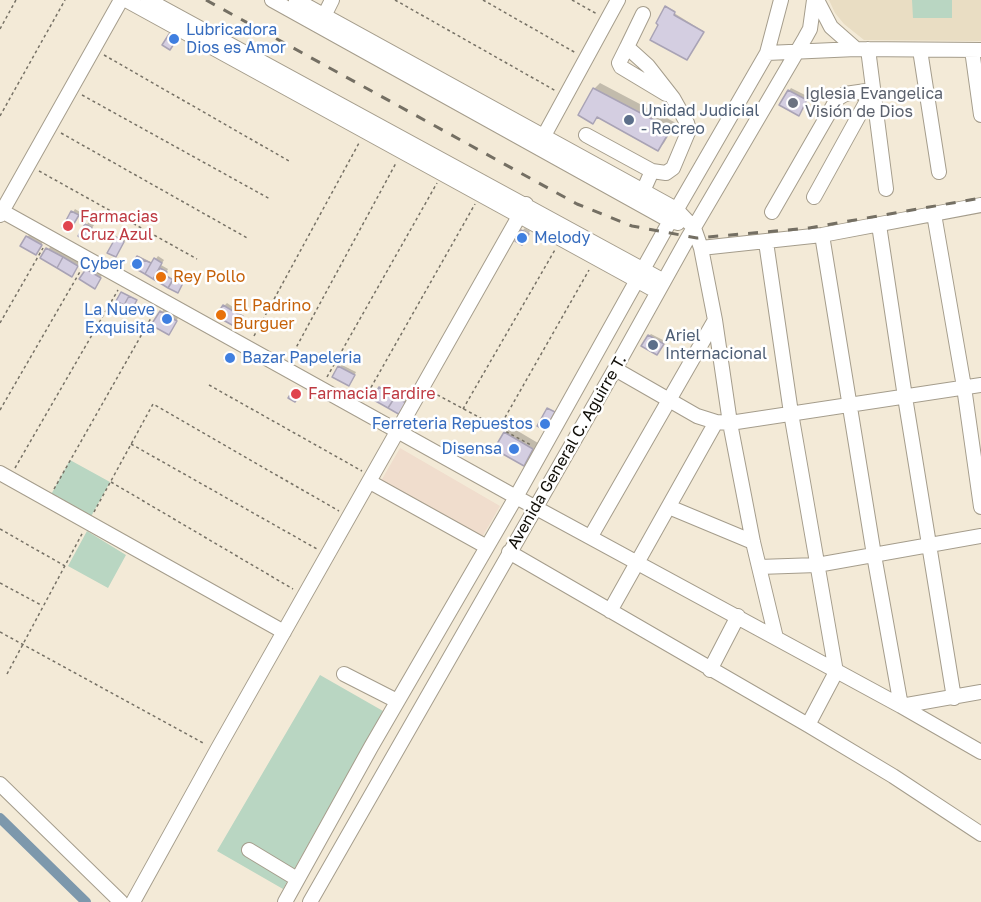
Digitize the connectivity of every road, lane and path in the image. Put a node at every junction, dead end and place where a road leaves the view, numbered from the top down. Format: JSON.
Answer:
{"nodes":[{"id":1,"x":16,"y":0,"type":"edge"},
{"id":2,"x":65,"y":0,"type":"edge"},
{"id":3,"x":120,"y":0,"type":"edge"},
{"id":4,"x":126,"y":0,"type":"edge"},
{"id":5,"x":148,"y":0,"type":"edge"},
{"id":6,"x":273,"y":0,"type":"edge"},
{"id":7,"x":296,"y":0,"type":"edge"},
{"id":8,"x":332,"y":0,"type":"edge"},
{"id":9,"x":395,"y":0,"type":"edge"},
{"id":10,"x":483,"y":0,"type":"edge"},
{"id":11,"x":572,"y":0,"type":"edge"},
{"id":12,"x":618,"y":0,"type":"edge"},
{"id":13,"x":781,"y":0,"type":"edge"},
{"id":14,"x":816,"y":0,"type":"edge"},
{"id":15,"x":643,"y":14,"type":"dead end"},
{"id":16,"x":322,"y":20,"type":"junction"},
{"id":17,"x":608,"y":20,"type":"junction"},
{"id":18,"x":0,"y":28,"type":"edge"},
{"id":19,"x":93,"y":48,"type":"junction"},
{"id":20,"x":862,"y":49,"type":"junction"},
{"id":21,"x":920,"y":50,"type":"junction"},
{"id":22,"x":976,"y":50,"type":"edge"},
{"id":23,"x":796,"y":51,"type":"junction"},
{"id":24,"x":767,"y":53,"type":"junction"},
{"id":25,"x":585,"y":58,"type":"junction"},
{"id":26,"x":71,"y":89,"type":"junction"},
{"id":27,"x":873,"y":90,"type":"junction"},
{"id":28,"x":565,"y":96,"type":"junction"},
{"id":29,"x":348,"y":115,"type":"junction"},
{"id":30,"x":981,"y":115,"type":"edge"},
{"id":31,"x":0,"y":116,"type":"edge"},
{"id":32,"x":50,"y":126,"type":"junction"},
{"id":33,"x":365,"y":131,"type":"junction"},
{"id":34,"x":338,"y":133,"type":"dead end"},
{"id":35,"x":586,"y":135,"type":"dead end"},
{"id":36,"x":541,"y":142,"type":"junction"},
{"id":37,"x":403,"y":152,"type":"junction"},
{"id":38,"x":289,"y":161,"type":"dead end"},
{"id":39,"x":28,"y":165,"type":"junction"},
{"id":40,"x":652,"y":171,"type":"junction"},
{"id":41,"x":939,"y":172,"type":"dead end"},
{"id":42,"x":442,"y":173,"type":"junction"},
{"id":43,"x":886,"y":189,"type":"dead end"},
{"id":44,"x":480,"y":194,"type":"junction"},
{"id":45,"x":640,"y":197,"type":"junction"},
{"id":46,"x":814,"y":197,"type":"dead end"},
{"id":47,"x":270,"y":199,"type":"dead end"},
{"id":48,"x":981,"y":205,"type":"edge"},
{"id":49,"x":523,"y":210,"type":"junction"},
{"id":50,"x":1,"y":212,"type":"edge"},
{"id":51,"x":772,"y":212,"type":"dead end"},
{"id":52,"x":934,"y":214,"type":"junction"},
{"id":53,"x":673,"y":215,"type":"junction"},
{"id":54,"x":879,"y":225,"type":"junction"},
{"id":55,"x":694,"y":228,"type":"junction"},
{"id":56,"x":822,"y":235,"type":"junction"},
{"id":57,"x":49,"y":237,"type":"junction"},
{"id":58,"x":561,"y":238,"type":"junction"},
{"id":59,"x":249,"y":239,"type":"dead end"},
{"id":60,"x":766,"y":242,"type":"junction"},
{"id":61,"x":701,"y":248,"type":"junction"},
{"id":62,"x":596,"y":258,"type":"junction"},
{"id":63,"x":88,"y":259,"type":"junction"},
{"id":64,"x":197,"y":259,"type":"dead end"},
{"id":65,"x":640,"y":275,"type":"junction"},
{"id":66,"x":124,"y":279,"type":"junction"},
{"id":67,"x":661,"y":286,"type":"junction"},
{"id":68,"x":162,"y":300,"type":"junction"},
{"id":69,"x":715,"y":320,"type":"junction"},
{"id":70,"x":0,"y":323,"type":"edge"},
{"id":71,"x":247,"y":348,"type":"junction"},
{"id":72,"x":285,"y":368,"type":"junction"},
{"id":73,"x":615,"y":369,"type":"junction"},
{"id":74,"x":209,"y":385,"type":"dead end"},
{"id":75,"x":981,"y":385,"type":"edge"},
{"id":76,"x":423,"y":387,"type":"junction"},
{"id":77,"x":964,"y":387,"type":"junction"},
{"id":78,"x":321,"y":388,"type":"junction"},
{"id":79,"x":904,"y":397,"type":"junction"},
{"id":80,"x":668,"y":401,"type":"junction"},
{"id":81,"x":851,"y":404,"type":"junction"},
{"id":82,"x":464,"y":408,"type":"junction"},
{"id":83,"x":0,"y":410,"type":"edge"},
{"id":84,"x":359,"y":410,"type":"junction"},
{"id":85,"x":791,"y":413,"type":"junction"},
{"id":86,"x":723,"y":423,"type":"junction"},
{"id":87,"x":499,"y":428,"type":"junction"},
{"id":88,"x":398,"y":432,"type":"junction"},
{"id":89,"x":131,"y":444,"type":"junction"},
{"id":90,"x":542,"y":451,"type":"junction"},
{"id":91,"x":5,"y":475,"type":"edge"},
{"id":92,"x":371,"y":479,"type":"junction"},
{"id":93,"x":110,"y":482,"type":"junction"},
{"id":94,"x":516,"y":497,"type":"junction"},
{"id":95,"x":48,"y":500,"type":"junction"},
{"id":96,"x":669,"y":507,"type":"junction"},
{"id":97,"x":981,"y":507,"type":"edge"},
{"id":98,"x":535,"y":508,"type":"junction"},
{"id":99,"x":350,"y":517,"type":"junction"},
{"id":100,"x":88,"y":522,"type":"junction"},
{"id":101,"x":0,"y":529,"type":"edge"},
{"id":102,"x":591,"y":536,"type":"junction"},
{"id":103,"x":981,"y":536,"type":"edge"},
{"id":104,"x":753,"y":542,"type":"junction"},
{"id":105,"x":929,"y":545,"type":"junction"},
{"id":106,"x":487,"y":547,"type":"junction"},
{"id":107,"x":509,"y":552,"type":"junction"},
{"id":108,"x":328,"y":555,"type":"junction"},
{"id":109,"x":874,"y":555,"type":"junction"},
{"id":110,"x":639,"y":563,"type":"junction"},
{"id":111,"x":817,"y":565,"type":"junction"},
{"id":112,"x":65,"y":566,"type":"junction"},
{"id":113,"x":759,"y":567,"type":"junction"},
{"id":114,"x":0,"y":583,"type":"edge"},
{"id":115,"x":305,"y":596,"type":"junction"},
{"id":116,"x":43,"y":606,"type":"junction"},
{"id":117,"x":610,"y":611,"type":"junction"},
{"id":118,"x":738,"y":616,"type":"junction"},
{"id":119,"x":0,"y":632,"type":"edge"},
{"id":120,"x":284,"y":632,"type":"junction"},
{"id":121,"x":776,"y":638,"type":"junction"},
{"id":122,"x":23,"y":644,"type":"junction"},
{"id":123,"x":710,"y":669,"type":"junction"},
{"id":124,"x":836,"y":672,"type":"junction"},
{"id":125,"x":7,"y":674,"type":"dead end"},
{"id":126,"x":344,"y":674,"type":"dead end"},
{"id":127,"x":981,"y":693,"type":"edge"},
{"id":128,"x":954,"y":698,"type":"junction"},
{"id":129,"x":397,"y":701,"type":"junction"},
{"id":130,"x":902,"y":706,"type":"junction"},
{"id":131,"x":808,"y":725,"type":"junction"},
{"id":132,"x":371,"y":747,"type":"junction"},
{"id":133,"x":216,"y":750,"type":"junction"},
{"id":134,"x":981,"y":752,"type":"edge"},
{"id":135,"x":392,"y":758,"type":"junction"},
{"id":136,"x":0,"y":784,"type":"edge"},
{"id":137,"x":981,"y":834,"type":"edge"},
{"id":138,"x":249,"y":850,"type":"dead end"},
{"id":139,"x":297,"y":879,"type":"junction"},
{"id":140,"x":121,"y":902,"type":"edge"},
{"id":141,"x":133,"y":902,"type":"edge"},
{"id":142,"x":285,"y":902,"type":"edge"},
{"id":143,"x":310,"y":902,"type":"edge"}],
"edges":[{"from":1,"to":18,"type":"path"},
{"from":2,"to":31,"type":"path"},
{"from":3,"to":19,"type":"street"},
{"from":4,"to":29,"type":"street"},
{"from":5,"to":29,"type":"street"},
{"from":6,"to":16,"type":"street"},
{"from":7,"to":16,"type":"street"},
{"from":8,"to":16,"type":"street"},
{"from":9,"to":28,"type":"path"},
{"from":10,"to":25,"type":"path"},
{"from":11,"to":17,"type":"path"},
{"from":12,"to":17,"type":"street"},
{"from":13,"to":24,"type":"street","name":"Avenida General C. Aguirre T."},
{"from":14,"to":20,"type":"street"},
{"from":14,"to":23,"type":"street","name":"Avenida General C. Aguirre T."},
{"from":15,"to":40,"type":"street"},
{"from":16,"to":36,"type":"street"},
{"from":17,"to":25,"type":"street"},
{"from":19,"to":26,"type":"street"},
{"from":19,"to":38,"type":"path"},
{"from":20,"to":21,"type":"street"},
{"from":20,"to":23,"type":"street"},
{"from":20,"to":27,"type":"street"},
{"from":21,"to":22,"type":"street"},
{"from":21,"to":41,"type":"street"},
{"from":22,"to":30,"type":"street"},
{"from":23,"to":24,"type":"street"},
{"from":23,"to":55,"type":"street","name":"Avenida General C. Aguirre T."},
{"from":24,"to":53,"type":"street","name":"Avenida General C. Aguirre T."},
{"from":25,"to":28,"type":"street"},
{"from":26,"to":32,"type":"street"},
{"from":26,"to":47,"type":"path"},
{"from":27,"to":43,"type":"street"},
{"from":27,"to":46,"type":"street"},
{"from":27,"to":51,"type":"street"},
{"from":28,"to":36,"type":"street"},
{"from":29,"to":33,"type":"street"},
{"from":29,"to":34,"type":"street"},
{"from":29,"to":49,"type":"street"},
{"from":32,"to":39,"type":"street"},
{"from":32,"to":59,"type":"path"},
{"from":33,"to":37,"type":"street"},
{"from":33,"to":71,"type":"path"},
{"from":35,"to":40,"type":"street"},
{"from":36,"to":45,"type":"street"},
{"from":37,"to":42,"type":"street"},
{"from":37,"to":72,"type":"path"},
{"from":39,"to":50,"type":"street"},
{"from":39,"to":64,"type":"path"},
{"from":40,"to":45,"type":"street"},
{"from":42,"to":44,"type":"street"},
{"from":42,"to":78,"type":"path"},
{"from":44,"to":49,"type":"street"},
{"from":44,"to":84,"type":"path"},
{"from":45,"to":53,"type":"street"},
{"from":48,"to":52,"type":"street"},
{"from":49,"to":58,"type":"street"},
{"from":49,"to":65,"type":"street"},
{"from":49,"to":76,"type":"street"},
{"from":50,"to":57,"type":"street"},
{"from":52,"to":54,"type":"street"},
{"from":52,"to":77,"type":"street"},
{"from":53,"to":55,"type":"street"},
{"from":53,"to":65,"type":"street","name":"Avenida General C. Aguirre T."},
{"from":54,"to":56,"type":"street"},
{"from":54,"to":79,"type":"street"},
{"from":55,"to":61,"type":"street"},
{"from":55,"to":67,"type":"street","name":"Avenida General C. Aguirre T."},
{"from":56,"to":60,"type":"street"},
{"from":56,"to":81,"type":"street"},
{"from":57,"to":63,"type":"street"},
{"from":57,"to":70,"type":"path"},
{"from":58,"to":62,"type":"street"},
{"from":58,"to":82,"type":"path"},
{"from":60,"to":61,"type":"street"},
{"from":60,"to":85,"type":"street"},
{"from":61,"to":69,"type":"street"},
{"from":62,"to":65,"type":"street"},
{"from":62,"to":87,"type":"path"},
{"from":63,"to":66,"type":"street"},
{"from":63,"to":83,"type":"path"},
{"from":65,"to":67,"type":"street"},
{"from":65,"to":90,"type":"street","name":"Avenida General C. Aguirre T."},
{"from":66,"to":68,"type":"street"},
{"from":66,"to":91,"type":"path"},
{"from":67,"to":73,"type":"street","name":"Avenida General C. Aguirre T."},
{"from":68,"to":71,"type":"street"},
{"from":68,"to":95,"type":"path"},
{"from":69,"to":80,"type":"street"},
{"from":69,"to":86,"type":"street"},
{"from":71,"to":72,"type":"street"},
{"from":72,"to":78,"type":"street"},
{"from":73,"to":80,"type":"street"},
{"from":73,"to":98,"type":"street","name":"Avenida General C. Aguirre T."},
{"from":74,"to":92,"type":"path"},
{"from":75,"to":77,"type":"street"},
{"from":76,"to":82,"type":"path"},
{"from":76,"to":88,"type":"street"},
{"from":77,"to":79,"type":"street"},
{"from":77,"to":97,"type":"street"},
{"from":78,"to":84,"type":"street"},
{"from":79,"to":81,"type":"street"},
{"from":79,"to":105,"type":"street"},
{"from":80,"to":86,"type":"street"},
{"from":80,"to":102,"type":"street"},
{"from":81,"to":85,"type":"street"},
{"from":81,"to":109,"type":"street"},
{"from":82,"to":87,"type":"path"},
{"from":84,"to":88,"type":"street"},
{"from":85,"to":86,"type":"street"},
{"from":85,"to":111,"type":"street"},
{"from":86,"to":96,"type":"street"},
{"from":86,"to":104,"type":"street"},
{"from":87,"to":90,"type":"path"},
{"from":88,"to":92,"type":"street"},
{"from":88,"to":94,"type":"street"},
{"from":89,"to":93,"type":"path"},
{"from":89,"to":99,"type":"path"},
{"from":89,"to":108,"type":"path"},
{"from":90,"to":94,"type":"street","name":"Avenida General C. Aguirre T."},
{"from":91,"to":95,"type":"street"},
{"from":92,"to":99,"type":"street"},
{"from":92,"to":106,"type":"street"},
{"from":93,"to":100,"type":"path"},
{"from":93,"to":115,"type":"path"},
{"from":94,"to":98,"type":"street"},
{"from":94,"to":106,"type":"street","name":"Avenida General C. Aguirre T."},
{"from":95,"to":100,"type":"street"},
{"from":96,"to":104,"type":"street"},
{"from":96,"to":110,"type":"street"},
{"from":98,"to":102,"type":"street"},
{"from":98,"to":107,"type":"street","name":"Avenida General C. Aguirre T."},
{"from":99,"to":108,"type":"street"},
{"from":100,"to":112,"type":"path"},
{"from":100,"to":120,"type":"street"},
{"from":101,"to":112,"type":"path"},
{"from":102,"to":110,"type":"street"},
{"from":103,"to":105,"type":"street"},
{"from":104,"to":113,"type":"street"},
{"from":105,"to":109,"type":"street"},
{"from":105,"to":128,"type":"street"},
{"from":106,"to":129,"type":"street","name":"Avenida General C. Aguirre T."},
{"from":107,"to":117,"type":"street"},
{"from":107,"to":135,"type":"street","name":"Avenida General C. Aguirre T."},
{"from":108,"to":115,"type":"street"},
{"from":109,"to":111,"type":"street"},
{"from":109,"to":130,"type":"street"},
{"from":110,"to":117,"type":"street"},
{"from":110,"to":118,"type":"street"},
{"from":111,"to":113,"type":"street"},
{"from":111,"to":124,"type":"street"},
{"from":112,"to":116,"type":"path"},
{"from":113,"to":121,"type":"street"},
{"from":114,"to":116,"type":"path"},
{"from":115,"to":120,"type":"street"},
{"from":116,"to":122,"type":"path"},
{"from":117,"to":123,"type":"street"},
{"from":118,"to":121,"type":"street"},
{"from":118,"to":123,"type":"street"},
{"from":119,"to":122,"type":"path"},
{"from":120,"to":133,"type":"street"},
{"from":121,"to":124,"type":"street"},
{"from":122,"to":125,"type":"path"},
{"from":122,"to":133,"type":"path"},
{"from":123,"to":131,"type":"street"},
{"from":124,"to":130,"type":"street"},
{"from":124,"to":131,"type":"street"},
{"from":126,"to":129,"type":"street"},
{"from":127,"to":128,"type":"street"},
{"from":128,"to":130,"type":"street"},
{"from":129,"to":132,"type":"street","name":"Avenida General C. Aguirre T."},
{"from":130,"to":134,"type":"street"},
{"from":131,"to":137,"type":"street"},
{"from":132,"to":135,"type":"street"},
{"from":132,"to":139,"type":"street","name":"Avenida General C. Aguirre T."},
{"from":133,"to":141,"type":"street"},
{"from":135,"to":143,"type":"street","name":"Avenida General C. Aguirre T."},
{"from":136,"to":140,"type":"street"},
{"from":138,"to":139,"type":"street"},
{"from":139,"to":142,"type":"street","name":"Avenida General C. Aguirre T."}]}
